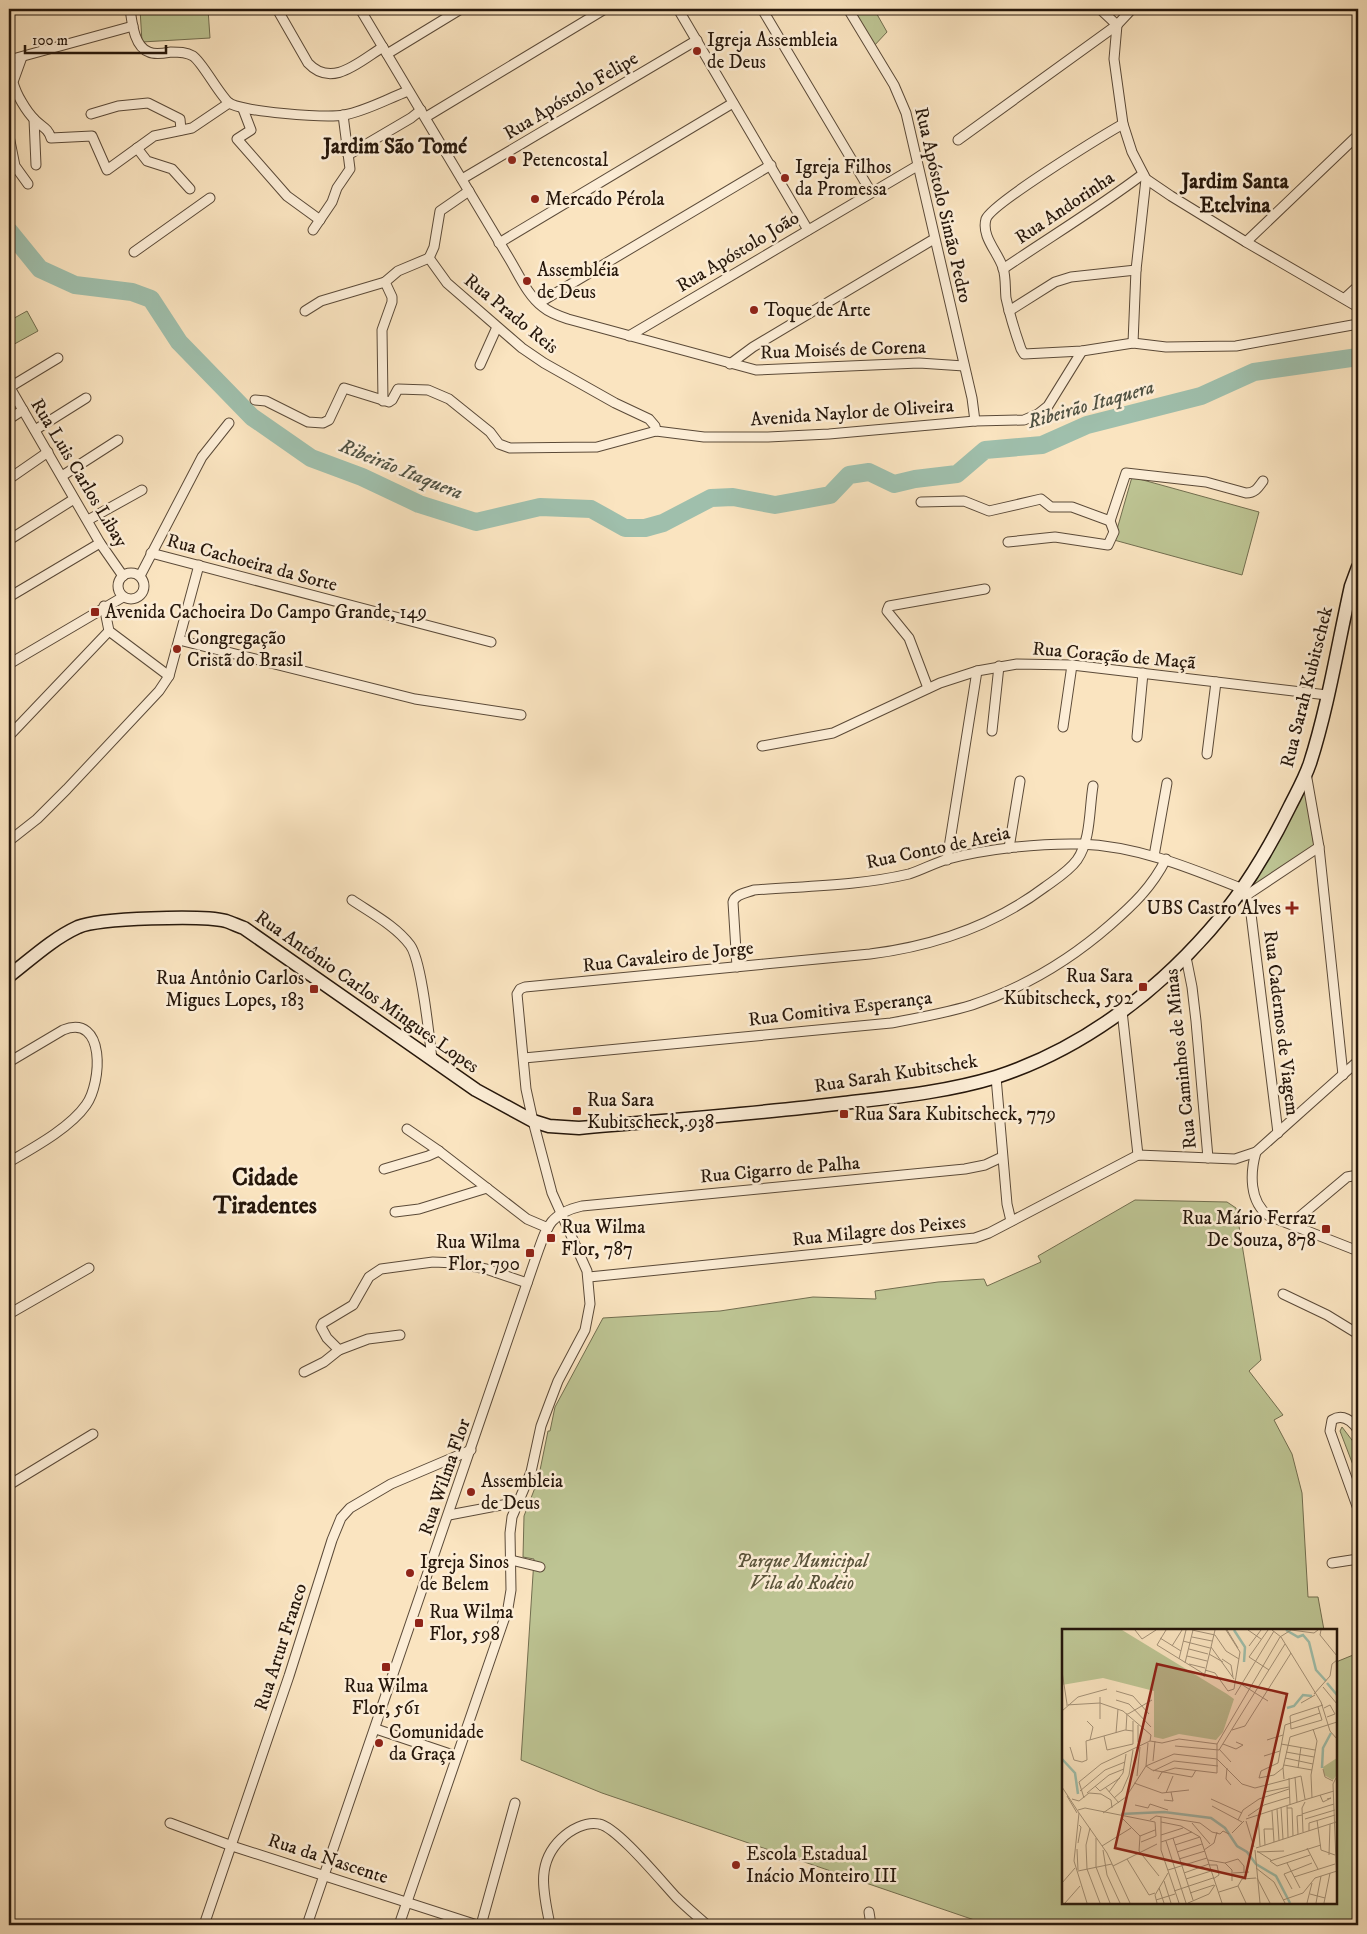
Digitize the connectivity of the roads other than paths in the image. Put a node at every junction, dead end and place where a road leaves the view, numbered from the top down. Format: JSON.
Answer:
{"nodes":[{"id":1,"x":130,"y":9,"type":"edge"},
{"id":2,"x":277,"y":9,"type":"edge"},
{"id":3,"x":360,"y":9,"type":"edge"},
{"id":4,"x":461,"y":9,"type":"edge"},
{"id":5,"x":605,"y":9,"type":"edge"},
{"id":6,"x":678,"y":9,"type":"edge"},
{"id":7,"x":762,"y":9,"type":"edge"},
{"id":8,"x":848,"y":9,"type":"edge"},
{"id":9,"x":1100,"y":9,"type":"edge"},
{"id":10,"x":1132,"y":9,"type":"edge"},
{"id":11,"x":1117,"y":25,"type":"junction"},
{"id":12,"x":133,"y":26,"type":"junction"},
{"id":13,"x":697,"y":40,"type":"junction"},
{"id":14,"x":385,"y":50,"type":"junction"},
{"id":15,"x":22,"y":57,"type":"junction"},
{"id":16,"x":9,"y":60,"type":"edge"},
{"id":17,"x":408,"y":91,"type":"junction"},
{"id":18,"x":229,"y":103,"type":"junction"},
{"id":19,"x":733,"y":103,"type":"junction"},
{"id":20,"x":243,"y":109,"type":"junction"},
{"id":21,"x":91,"y":114,"type":"dead end"},
{"id":22,"x":424,"y":114,"type":"junction"},
{"id":23,"x":342,"y":115,"type":"junction"},
{"id":24,"x":34,"y":119,"type":"junction"},
{"id":25,"x":1123,"y":124,"type":"junction"},
{"id":26,"x":181,"y":130,"type":"junction"},
{"id":27,"x":1358,"y":135,"type":"edge"},
{"id":28,"x":9,"y":136,"type":"edge"},
{"id":29,"x":958,"y":140,"type":"dead end"},
{"id":30,"x":137,"y":148,"type":"junction"},
{"id":31,"x":348,"y":155,"type":"junction"},
{"id":32,"x":36,"y":165,"type":"dead end"},
{"id":33,"x":771,"y":165,"type":"junction"},
{"id":34,"x":917,"y":166,"type":"junction"},
{"id":35,"x":1145,"y":176,"type":"junction"},
{"id":36,"x":462,"y":179,"type":"junction"},
{"id":37,"x":28,"y":184,"type":"dead end"},
{"id":38,"x":190,"y":189,"type":"dead end"},
{"id":39,"x":469,"y":191,"type":"junction"},
{"id":40,"x":871,"y":192,"type":"junction"},
{"id":41,"x":210,"y":198,"type":"dead end"},
{"id":42,"x":320,"y":220,"type":"junction"},
{"id":43,"x":313,"y":230,"type":"dead end"},
{"id":44,"x":808,"y":230,"type":"junction"},
{"id":45,"x":934,"y":239,"type":"junction"},
{"id":46,"x":500,"y":242,"type":"junction"},
{"id":47,"x":1246,"y":242,"type":"junction"},
{"id":48,"x":134,"y":252,"type":"dead end"},
{"id":49,"x":429,"y":258,"type":"junction"},
{"id":50,"x":1003,"y":269,"type":"junction"},
{"id":51,"x":1136,"y":270,"type":"junction"},
{"id":52,"x":385,"y":282,"type":"junction"},
{"id":53,"x":1358,"y":286,"type":"edge"},
{"id":54,"x":1345,"y":298,"type":"junction"},
{"id":55,"x":539,"y":303,"type":"junction"},
{"id":56,"x":1358,"y":307,"type":"edge"},
{"id":57,"x":1009,"y":311,"type":"junction"},
{"id":58,"x":305,"y":312,"type":"dead end"},
{"id":59,"x":1358,"y":324,"type":"edge"},
{"id":60,"x":497,"y":327,"type":"junction"},
{"id":61,"x":629,"y":336,"type":"junction"},
{"id":62,"x":1133,"y":343,"type":"junction"},
{"id":63,"x":1082,"y":351,"type":"junction"},
{"id":64,"x":58,"y":358,"type":"dead end"},
{"id":65,"x":730,"y":364,"type":"junction"},
{"id":66,"x":480,"y":365,"type":"dead end"},
{"id":67,"x":964,"y":366,"type":"junction"},
{"id":68,"x":9,"y":387,"type":"edge"},
{"id":69,"x":86,"y":398,"type":"dead end"},
{"id":70,"x":256,"y":400,"type":"dead end"},
{"id":71,"x":384,"y":401,"type":"junction"},
{"id":72,"x":23,"y":410,"type":"junction"},
{"id":73,"x":9,"y":420,"type":"edge"},
{"id":74,"x":975,"y":421,"type":"junction"},
{"id":75,"x":229,"y":423,"type":"dead end"},
{"id":76,"x":35,"y":430,"type":"junction"},
{"id":77,"x":656,"y":431,"type":"junction"},
{"id":78,"x":118,"y":440,"type":"dead end"},
{"id":79,"x":48,"y":452,"type":"junction"},
{"id":80,"x":62,"y":476,"type":"junction"},
{"id":81,"x":9,"y":479,"type":"edge"},
{"id":82,"x":1263,"y":480,"type":"dead end"},
{"id":83,"x":142,"y":490,"type":"dead end"},
{"id":84,"x":74,"y":499,"type":"junction"},
{"id":85,"x":921,"y":502,"type":"dead end"},
{"id":86,"x":88,"y":520,"type":"junction"},
{"id":87,"x":1110,"y":521,"type":"junction"},
{"id":88,"x":9,"y":540,"type":"edge"},
{"id":89,"x":1008,"y":542,"type":"dead end"},
{"id":90,"x":100,"y":543,"type":"junction"},
{"id":91,"x":151,"y":553,"type":"junction"},
{"id":92,"x":199,"y":566,"type":"junction"},
{"id":93,"x":1358,"y":567,"type":"edge"},
{"id":94,"x":123,"y":576,"type":"junction"},
{"id":95,"x":140,"y":576,"type":"junction"},
{"id":96,"x":985,"y":589,"type":"dead end"},
{"id":97,"x":123,"y":596,"type":"junction"},
{"id":98,"x":9,"y":597,"type":"edge"},
{"id":99,"x":104,"y":606,"type":"junction"},
{"id":100,"x":109,"y":631,"type":"junction"},
{"id":101,"x":179,"y":640,"type":"junction"},
{"id":102,"x":491,"y":642,"type":"dead end"},
{"id":103,"x":9,"y":661,"type":"edge"},
{"id":104,"x":1072,"y":665,"type":"junction"},
{"id":105,"x":999,"y":666,"type":"junction"},
{"id":106,"x":977,"y":670,"type":"junction"},
{"id":107,"x":1143,"y":673,"type":"junction"},
{"id":108,"x":169,"y":676,"type":"junction"},
{"id":109,"x":1216,"y":682,"type":"junction"},
{"id":110,"x":928,"y":688,"type":"junction"},
{"id":111,"x":1327,"y":695,"type":"junction"},
{"id":112,"x":521,"y":715,"type":"dead end"},
{"id":113,"x":1063,"y":727,"type":"dead end"},
{"id":114,"x":992,"y":731,"type":"dead end"},
{"id":115,"x":9,"y":736,"type":"edge"},
{"id":116,"x":1137,"y":737,"type":"dead end"},
{"id":117,"x":762,"y":746,"type":"dead end"},
{"id":118,"x":1207,"y":754,"type":"dead end"},
{"id":119,"x":1306,"y":773,"type":"junction"},
{"id":120,"x":1020,"y":781,"type":"dead end"},
{"id":121,"x":1166,"y":783,"type":"dead end"},
{"id":122,"x":1092,"y":786,"type":"dead end"},
{"id":123,"x":9,"y":841,"type":"edge"},
{"id":124,"x":1084,"y":845,"type":"junction"},
{"id":125,"x":1319,"y":847,"type":"junction"},
{"id":126,"x":1009,"y":848,"type":"junction"},
{"id":127,"x":1154,"y":856,"type":"junction"},
{"id":128,"x":946,"y":860,"type":"junction"},
{"id":129,"x":1166,"y":860,"type":"junction"},
{"id":130,"x":1245,"y":892,"type":"junction"},
{"id":131,"x":352,"y":900,"type":"dead end"},
{"id":132,"x":1186,"y":957,"type":"junction"},
{"id":133,"x":737,"y":967,"type":"junction"},
{"id":134,"x":9,"y":976,"type":"edge"},
{"id":135,"x":1122,"y":1011,"type":"junction"},
{"id":136,"x":524,"y":1058,"type":"junction"},
{"id":137,"x":432,"y":1059,"type":"junction"},
{"id":138,"x":1358,"y":1061,"type":"edge"},
{"id":139,"x":9,"y":1062,"type":"edge"},
{"id":140,"x":1343,"y":1075,"type":"junction"},
{"id":141,"x":996,"y":1077,"type":"junction"},
{"id":142,"x":533,"y":1122,"type":"junction"},
{"id":143,"x":407,"y":1129,"type":"dead end"},
{"id":144,"x":1278,"y":1133,"type":"junction"},
{"id":145,"x":439,"y":1151,"type":"junction"},
{"id":146,"x":1256,"y":1152,"type":"junction"},
{"id":147,"x":1138,"y":1155,"type":"junction"},
{"id":148,"x":1002,"y":1157,"type":"junction"},
{"id":149,"x":1208,"y":1158,"type":"junction"},
{"id":150,"x":9,"y":1162,"type":"edge"},
{"id":151,"x":384,"y":1169,"type":"dead end"},
{"id":152,"x":1358,"y":1175,"type":"edge"},
{"id":153,"x":487,"y":1188,"type":"junction"},
{"id":154,"x":395,"y":1212,"type":"dead end"},
{"id":155,"x":560,"y":1213,"type":"junction"},
{"id":156,"x":1011,"y":1221,"type":"junction"},
{"id":157,"x":1292,"y":1224,"type":"junction"},
{"id":158,"x":548,"y":1228,"type":"junction"},
{"id":159,"x":1358,"y":1251,"type":"edge"},
{"id":160,"x":89,"y":1268,"type":"dead end"},
{"id":161,"x":589,"y":1277,"type":"junction"},
{"id":162,"x":527,"y":1283,"type":"junction"},
{"id":163,"x":1283,"y":1294,"type":"dead end"},
{"id":164,"x":9,"y":1314,"type":"edge"},
{"id":165,"x":1358,"y":1334,"type":"edge"},
{"id":166,"x":400,"y":1335,"type":"dead end"},
{"id":167,"x":339,"y":1350,"type":"junction"},
{"id":168,"x":304,"y":1372,"type":"dead end"},
{"id":169,"x":1358,"y":1430,"type":"edge"},
{"id":170,"x":93,"y":1434,"type":"dead end"},
{"id":171,"x":471,"y":1450,"type":"junction"},
{"id":172,"x":9,"y":1485,"type":"edge"},
{"id":173,"x":518,"y":1502,"type":"junction"},
{"id":174,"x":1358,"y":1509,"type":"edge"},
{"id":175,"x":449,"y":1515,"type":"junction"},
{"id":176,"x":1358,"y":1559,"type":"edge"},
{"id":177,"x":510,"y":1560,"type":"junction"},
{"id":178,"x":1332,"y":1563,"type":"dead end"},
{"id":179,"x":540,"y":1567,"type":"dead end"},
{"id":180,"x":376,"y":1728,"type":"junction"},
{"id":181,"x":456,"y":1756,"type":"junction"},
{"id":182,"x":515,"y":1803,"type":"dead end"},
{"id":183,"x":170,"y":1823,"type":"dead end"},
{"id":184,"x":232,"y":1846,"type":"junction"},
{"id":185,"x":324,"y":1875,"type":"junction"},
{"id":186,"x":407,"y":1901,"type":"junction"},
{"id":187,"x":868,"y":1912,"type":"dead end"},
{"id":188,"x":204,"y":1925,"type":"edge"},
{"id":189,"x":307,"y":1925,"type":"edge"},
{"id":190,"x":399,"y":1925,"type":"edge"},
{"id":191,"x":479,"y":1925,"type":"edge"},
{"id":192,"x":550,"y":1925,"type":"edge"},
{"id":193,"x":707,"y":1925,"type":"edge"},
{"id":194,"x":871,"y":1925,"type":"edge"}],
"edges":[{"from":1,"to":12,"type":"street"},
{"from":2,"to":14,"type":"street"},
{"from":3,"to":14,"type":"street","name":"Rua Moisés de Corena"},
{"from":4,"to":14,"type":"street"},
{"from":5,"to":22,"type":"street"},
{"from":6,"to":13,"type":"street"},
{"from":7,"to":40,"type":"street"},
{"from":8,"to":34,"type":"street","name":"Rua Apóstolo Simão Pedro"},
{"from":9,"to":11,"type":"street"},
{"from":10,"to":11,"type":"street"},
{"from":11,"to":25,"type":"street"},
{"from":11,"to":29,"type":"street"},
{"from":12,"to":15,"type":"street"},
{"from":12,"to":18,"type":"street"},
{"from":13,"to":19,"type":"street"},
{"from":13,"to":36,"type":"street","name":"Rua Apóstolo Felipe"},
{"from":14,"to":17,"type":"street","name":"Rua Moisés de Corena"},
{"from":15,"to":16,"type":"street"},
{"from":15,"to":24,"type":"street"},
{"from":17,"to":22,"type":"street","name":"Rua Moisés de Corena"},
{"from":17,"to":23,"type":"street"},
{"from":18,"to":20,"type":"street"},
{"from":18,"to":26,"type":"street"},
{"from":19,"to":33,"type":"street"},
{"from":19,"to":46,"type":"street"},
{"from":20,"to":23,"type":"street"},
{"from":20,"to":42,"type":"street"},
{"from":21,"to":26,"type":"street"},
{"from":22,"to":31,"type":"street"},
{"from":22,"to":36,"type":"street","name":"Rua Moisés de Corena"},
{"from":23,"to":31,"type":"street"},
{"from":24,"to":30,"type":"street"},
{"from":24,"to":32,"type":"street"},
{"from":25,"to":35,"type":"street"},
{"from":25,"to":50,"type":"street"},
{"from":26,"to":30,"type":"street"},
{"from":27,"to":47,"type":"street"},
{"from":28,"to":37,"type":"street"},
{"from":30,"to":38,"type":"street"},
{"from":31,"to":42,"type":"street"},
{"from":33,"to":44,"type":"street"},
{"from":33,"to":55,"type":"street"},
{"from":34,"to":40,"type":"street","name":"Rua Apóstolo João"},
{"from":34,"to":45,"type":"street","name":"Rua Apóstolo Simão Pedro"},
{"from":35,"to":47,"type":"street"},
{"from":35,"to":50,"type":"street","name":"Rua Andorinha"},
{"from":35,"to":51,"type":"street"},
{"from":36,"to":39,"type":"street","name":"Rua Moisés de Corena"},
{"from":39,"to":46,"type":"street","name":"Rua Moisés de Corena"},
{"from":39,"to":49,"type":"street"},
{"from":40,"to":44,"type":"street","name":"Rua Apóstolo João"},
{"from":41,"to":48,"type":"street"},
{"from":42,"to":43,"type":"street"},
{"from":44,"to":61,"type":"street","name":"Rua Apóstolo João"},
{"from":45,"to":65,"type":"street"},
{"from":45,"to":67,"type":"street","name":"Rua Apóstolo Simão Pedro"},
{"from":46,"to":55,"type":"street","name":"Rua Moisés de Corena"},
{"from":47,"to":54,"type":"street"},
{"from":49,"to":52,"type":"street"},
{"from":49,"to":60,"type":"street","name":"Rua Prado Reis"},
{"from":50,"to":57,"type":"street"},
{"from":51,"to":57,"type":"street"},
{"from":51,"to":62,"type":"street"},
{"from":52,"to":58,"type":"street"},
{"from":52,"to":71,"type":"street"},
{"from":53,"to":54,"type":"street"},
{"from":54,"to":56,"type":"street"},
{"from":55,"to":61,"type":"street","name":"Rua Moisés de Corena"},
{"from":57,"to":63,"type":"street"},
{"from":59,"to":62,"type":"street"},
{"from":60,"to":66,"type":"street"},
{"from":60,"to":77,"type":"street","name":"Rua Prado Reis"},
{"from":61,"to":65,"type":"street","name":"Rua Moisés de Corena"},
{"from":62,"to":63,"type":"street"},
{"from":63,"to":74,"type":"street","name":"Avenida Naylor de Oliveira"},
{"from":64,"to":68,"type":"street"},
{"from":65,"to":67,"type":"street","name":"Rua Moisés de Corena"},
{"from":67,"to":74,"type":"street","name":"Rua Apóstolo Simão Pedro"},
{"from":68,"to":72,"type":"street","name":"Rua Luis Carlos Libay"},
{"from":69,"to":76,"type":"street"},
{"from":70,"to":71,"type":"street"},
{"from":71,"to":77,"type":"street","name":"Avenida Naylor de Oliveira"},
{"from":72,"to":73,"type":"street"},
{"from":72,"to":76,"type":"street","name":"Rua Luis Carlos Libay"},
{"from":74,"to":77,"type":"street","name":"Avenida Naylor de Oliveira"},
{"from":75,"to":91,"type":"street"},
{"from":76,"to":79,"type":"street","name":"Rua Luis Carlos Libay"},
{"from":78,"to":80,"type":"street"},
{"from":79,"to":80,"type":"street","name":"Rua Luis Carlos Libay"},
{"from":79,"to":81,"type":"street"},
{"from":80,"to":84,"type":"street","name":"Rua Luis Carlos Libay"},
{"from":82,"to":87,"type":"street"},
{"from":83,"to":86,"type":"street"},
{"from":84,"to":86,"type":"street","name":"Rua Luis Carlos Libay"},
{"from":84,"to":88,"type":"street"},
{"from":85,"to":87,"type":"street"},
{"from":86,"to":90,"type":"street","name":"Rua Luis Carlos Libay"},
{"from":87,"to":89,"type":"street"},
{"from":90,"to":94,"type":"street","name":"Rua Luis Carlos Libay"},
{"from":90,"to":98,"type":"street"},
{"from":91,"to":92,"type":"street","name":"Rua Cachoeira da Sorte"},
{"from":91,"to":95,"type":"street"},
{"from":92,"to":101,"type":"street"},
{"from":92,"to":102,"type":"street","name":"Rua Cachoeira da Sorte"},
{"from":93,"to":111,"type":"street","name":"Rua Sarah Kubitschek"},
{"from":94,"to":95,"type":"street"},
{"from":94,"to":97,"type":"street"},
{"from":95,"to":97,"type":"street"},
{"from":96,"to":110,"type":"street"},
{"from":97,"to":99,"type":"street"},
{"from":99,"to":100,"type":"street"},
{"from":99,"to":103,"type":"street"},
{"from":100,"to":108,"type":"street"},
{"from":100,"to":115,"type":"street"},
{"from":101,"to":108,"type":"street"},
{"from":101,"to":112,"type":"street"},
{"from":104,"to":105,"type":"street","name":"Rua Coração de Maçã"},
{"from":104,"to":107,"type":"street","name":"Rua Coração de Maçã"},
{"from":104,"to":113,"type":"street"},
{"from":105,"to":106,"type":"street","name":"Rua Coração de Maçã"},
{"from":105,"to":114,"type":"street"},
{"from":106,"to":110,"type":"street","name":"Rua Coração de Maçã"},
{"from":106,"to":128,"type":"street"},
{"from":107,"to":109,"type":"street","name":"Rua Coração de Maçã"},
{"from":107,"to":116,"type":"street"},
{"from":108,"to":123,"type":"street"},
{"from":109,"to":111,"type":"street","name":"Rua Coração de Maçã"},
{"from":109,"to":118,"type":"street"},
{"from":110,"to":117,"type":"street","name":"Rua Coração de Maçã"},
{"from":111,"to":119,"type":"street","name":"Rua Sarah Kubitschek"},
{"from":119,"to":125,"type":"street"},
{"from":119,"to":130,"type":"street","name":"Rua Sarah Kubitschek"},
{"from":120,"to":126,"type":"street"},
{"from":121,"to":127,"type":"street"},
{"from":122,"to":124,"type":"street"},
{"from":124,"to":126,"type":"street","name":"Rua Conto de Areia"},
{"from":124,"to":127,"type":"street","name":"Rua Conto de Areia"},
{"from":124,"to":133,"type":"street","name":"Rua Cavaleiro de Jorge"},
{"from":125,"to":130,"type":"street"},
{"from":125,"to":140,"type":"street"},
{"from":126,"to":128,"type":"street","name":"Rua Conto de Areia"},
{"from":127,"to":129,"type":"street","name":"Rua Conto de Areia"},
{"from":128,"to":133,"type":"street","name":"Rua Conto de Areia"},
{"from":129,"to":130,"type":"street","name":"Rua Conto de Areia"},
{"from":129,"to":136,"type":"street","name":"Rua Comitiva Esperança"},
{"from":130,"to":132,"type":"street","name":"Rua Sarah Kubitschek"},
{"from":130,"to":144,"type":"street","name":"Rua Cadernos de Viagem"},
{"from":131,"to":137,"type":"street"},
{"from":132,"to":135,"type":"street","name":"Rua Sarah Kubitschek"},
{"from":132,"to":149,"type":"street","name":"Rua Caminhos de Minas"},
{"from":133,"to":136,"type":"street","name":"Rua Cavaleiro de Jorge"},
{"from":134,"to":137,"type":"street","name":"Rua Antônio Carlos Mingues Lopes"},
{"from":135,"to":141,"type":"street","name":"Rua Sarah Kubitschek"},
{"from":135,"to":147,"type":"street"},
{"from":136,"to":142,"type":"street","name":"Rua Cavaleiro de Jorge"},
{"from":137,"to":142,"type":"street","name":"Rua Antônio Carlos Mingues Lopes"},
{"from":138,"to":140,"type":"street","name":"Rua Milagre dos Peixes"},
{"from":139,"to":150,"type":"street"},
{"from":140,"to":144,"type":"street","name":"Rua Milagre dos Peixes"},
{"from":141,"to":142,"type":"street","name":"Rua Sarah Kubitschek"},
{"from":141,"to":148,"type":"street"},
{"from":142,"to":155,"type":"street","name":"Rua Cavaleiro de Jorge"},
{"from":143,"to":145,"type":"street"},
{"from":144,"to":146,"type":"street","name":"Rua Milagre dos Peixes"},
{"from":145,"to":151,"type":"street"},
{"from":145,"to":153,"type":"street"},
{"from":146,"to":149,"type":"street","name":"Rua Milagre dos Peixes"},
{"from":146,"to":157,"type":"street"},
{"from":147,"to":149,"type":"street","name":"Rua Milagre dos Peixes"},
{"from":147,"to":156,"type":"street","name":"Rua Milagre dos Peixes"},
{"from":148,"to":155,"type":"street","name":"Rua Cigarro de Palha"},
{"from":148,"to":156,"type":"street"},
{"from":152,"to":157,"type":"street"},
{"from":153,"to":154,"type":"street"},
{"from":153,"to":158,"type":"street"},
{"from":155,"to":158,"type":"street","name":"Rua Wilma Flor"},
{"from":155,"to":161,"type":"street","name":"Rua Cavaleiro de Jorge"},
{"from":156,"to":161,"type":"street","name":"Rua Milagre dos Peixes"},
{"from":157,"to":159,"type":"street"},
{"from":158,"to":162,"type":"street","name":"Rua Wilma Flor"},
{"from":160,"to":164,"type":"street"},
{"from":161,"to":173,"type":"street"},
{"from":162,"to":167,"type":"street"},
{"from":162,"to":171,"type":"street","name":"Rua Wilma Flor"},
{"from":163,"to":165,"type":"street"},
{"from":166,"to":167,"type":"street"},
{"from":167,"to":168,"type":"street"},
{"from":169,"to":174,"type":"street"},
{"from":170,"to":172,"type":"street"},
{"from":171,"to":175,"type":"street","name":"Rua Wilma Flor"},
{"from":171,"to":184,"type":"street","name":"Rua Artur Franco"},
{"from":173,"to":175,"type":"street"},
{"from":173,"to":177,"type":"street"},
{"from":175,"to":180,"type":"street","name":"Rua Wilma Flor"},
{"from":176,"to":178,"type":"street"},
{"from":177,"to":179,"type":"street"},
{"from":177,"to":181,"type":"street"},
{"from":180,"to":181,"type":"street"},
{"from":180,"to":185,"type":"street","name":"Rua Wilma Flor"},
{"from":181,"to":186,"type":"street"},
{"from":182,"to":191,"type":"street"},
{"from":183,"to":184,"type":"street","name":"Rua da Nascente"},
{"from":184,"to":185,"type":"street","name":"Rua da Nascente"},
{"from":184,"to":188,"type":"street","name":"Rua Artur Franco"},
{"from":185,"to":186,"type":"street","name":"Rua da Nascente"},
{"from":185,"to":189,"type":"street","name":"Rua Wilma Flor"},
{"from":186,"to":190,"type":"street"},
{"from":186,"to":191,"type":"street","name":"Rua da Nascente"},
{"from":187,"to":194,"type":"street"},
{"from":192,"to":193,"type":"street"}]}
